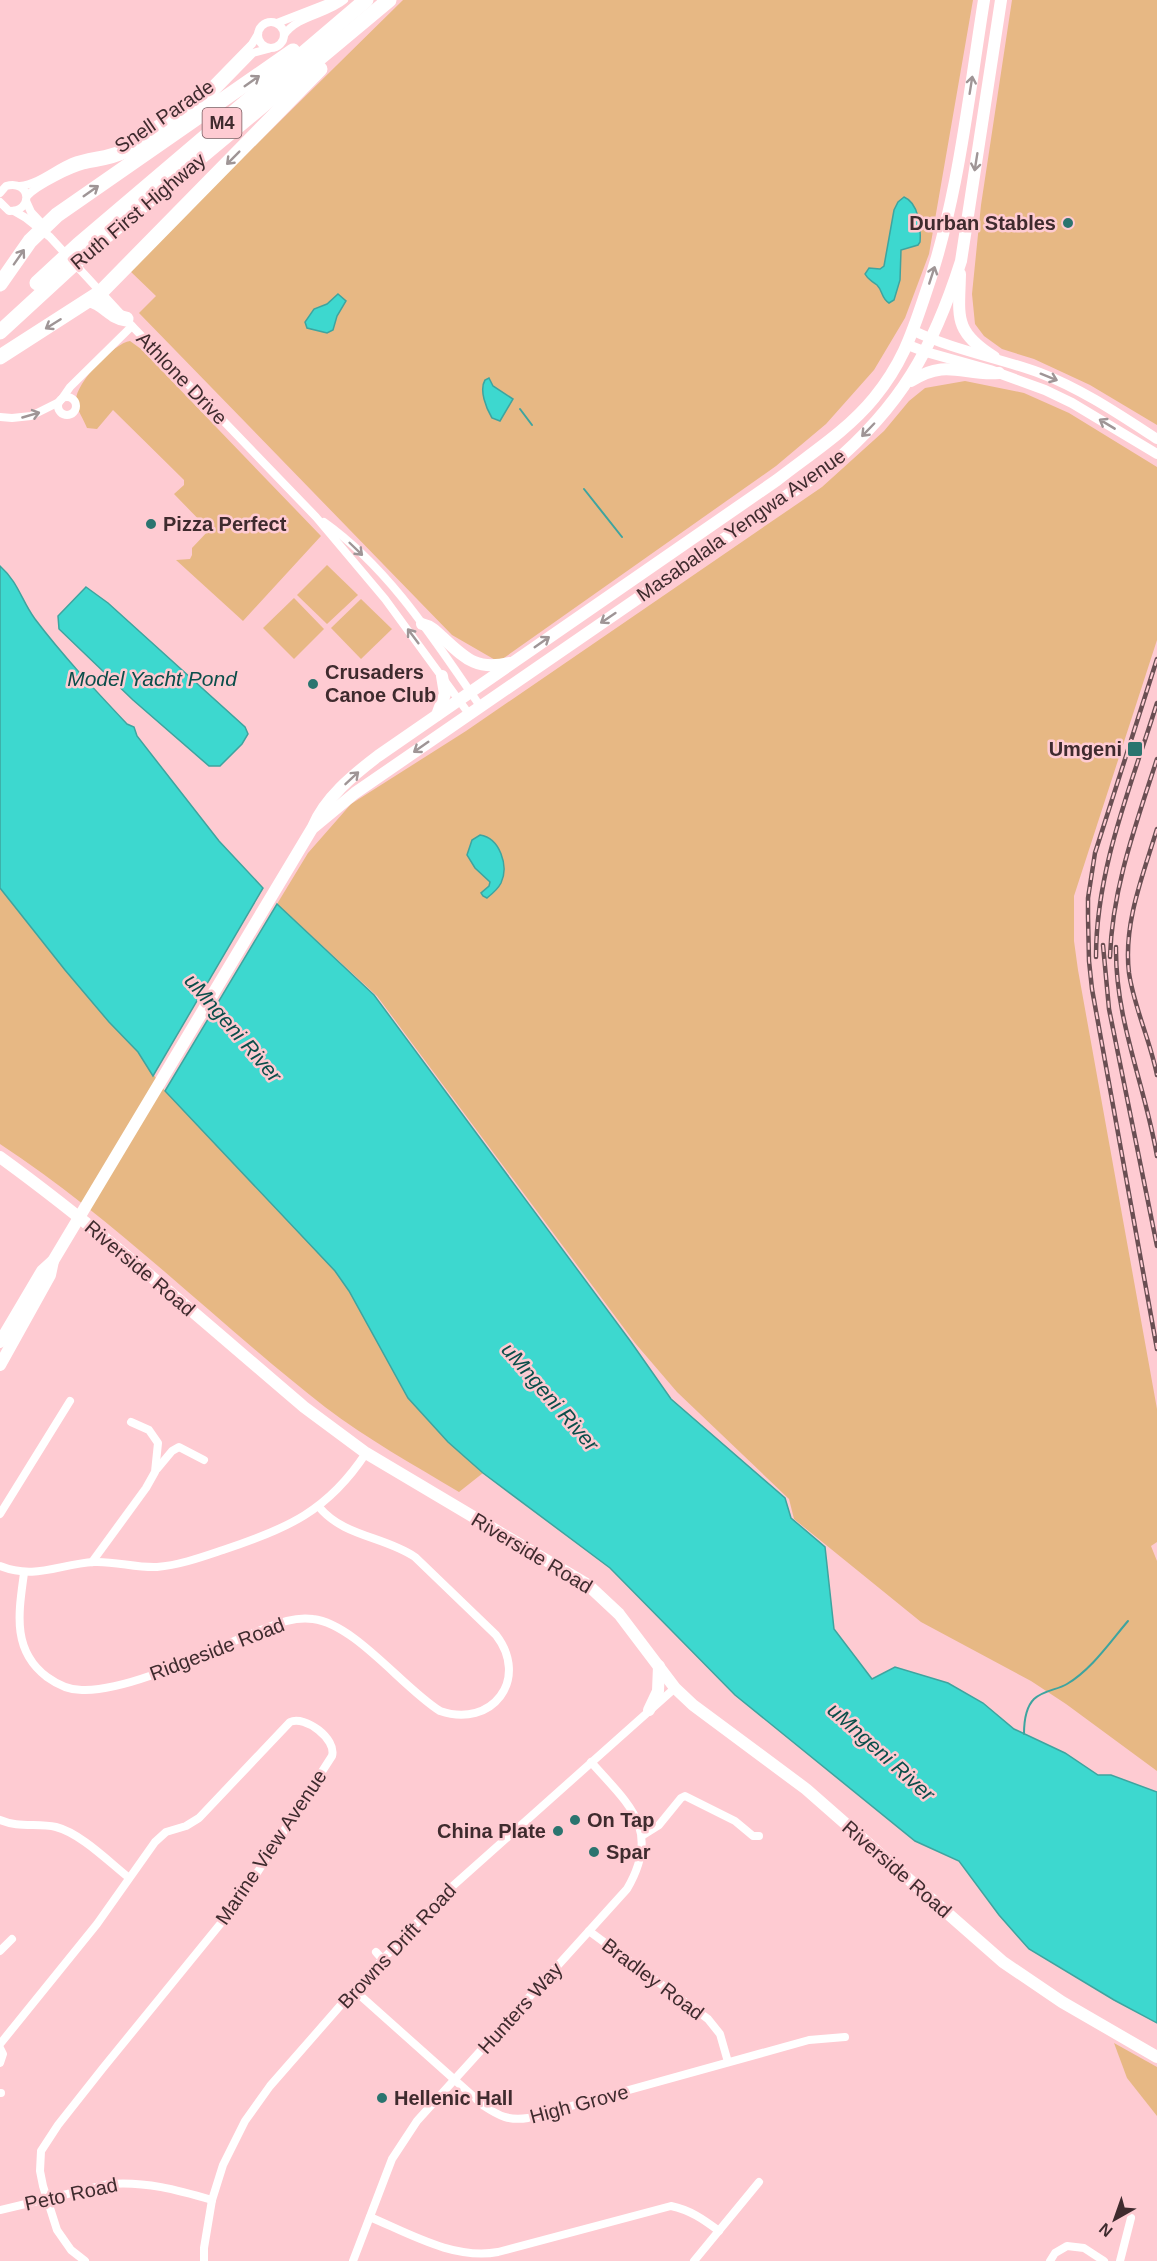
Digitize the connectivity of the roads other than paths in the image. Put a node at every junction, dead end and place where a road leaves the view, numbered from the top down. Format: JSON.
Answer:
{"nodes":[{"id":1,"x":336,"y":0,"type":"edge"},
{"id":2,"x":344,"y":0,"type":"edge"},
{"id":3,"x":359,"y":0,"type":"edge"},
{"id":4,"x":366,"y":0,"type":"edge"},
{"id":5,"x":389,"y":0,"type":"edge"},
{"id":6,"x":984,"y":0,"type":"edge"},
{"id":7,"x":1001,"y":0,"type":"edge"},
{"id":8,"x":277,"y":23,"type":"junction"},
{"id":9,"x":361,"y":25,"type":"junction"},
{"id":10,"x":258,"y":34,"type":"junction"},
{"id":11,"x":284,"y":34,"type":"junction"},
{"id":12,"x":268,"y":49,"type":"junction"},
{"id":13,"x":20,"y":186,"type":"junction"},
{"id":14,"x":0,"y":193,"type":"edge"},
{"id":15,"x":27,"y":199,"type":"junction"},
{"id":16,"x":0,"y":202,"type":"edge"},
{"id":17,"x":11,"y":211,"type":"junction"},
{"id":18,"x":0,"y":217,"type":"edge"},
{"id":19,"x":45,"y":232,"type":"junction"},
{"id":20,"x":82,"y":249,"type":"junction"},
{"id":21,"x":961,"y":261,"type":"junction"},
{"id":22,"x":67,"y":262,"type":"junction"},
{"id":23,"x":0,"y":284,"type":"edge"},
{"id":24,"x":96,"y":296,"type":"junction"},
{"id":25,"x":0,"y":318,"type":"edge"},
{"id":26,"x":129,"y":322,"type":"junction"},
{"id":27,"x":914,"y":331,"type":"junction"},
{"id":28,"x":0,"y":332,"type":"edge"},
{"id":29,"x":931,"y":339,"type":"junction"},
{"id":30,"x":908,"y":345,"type":"junction"},
{"id":31,"x":926,"y":352,"type":"junction"},
{"id":32,"x":0,"y":357,"type":"edge"},
{"id":33,"x":994,"y":357,"type":"junction"},
{"id":34,"x":999,"y":373,"type":"junction"},
{"id":35,"x":75,"y":381,"type":"junction"},
{"id":36,"x":905,"y":385,"type":"junction"},
{"id":37,"x":73,"y":400,"type":"junction"},
{"id":38,"x":60,"y":401,"type":"junction"},
{"id":39,"x":0,"y":417,"type":"edge"},
{"id":40,"x":1157,"y":439,"type":"edge"},
{"id":41,"x":1157,"y":454,"type":"edge"},
{"id":42,"x":316,"y":517,"type":"junction"},
{"id":43,"x":422,"y":624,"type":"junction"},
{"id":44,"x":514,"y":662,"type":"junction"},
{"id":45,"x":442,"y":676,"type":"junction"},
{"id":46,"x":471,"y":692,"type":"junction"},
{"id":47,"x":459,"y":700,"type":"junction"},
{"id":48,"x":480,"y":706,"type":"junction"},
{"id":49,"x":469,"y":714,"type":"junction"},
{"id":50,"x":436,"y":717,"type":"junction"},
{"id":51,"x":313,"y":827,"type":"junction"},
{"id":52,"x":0,"y":1157,"type":"edge"},
{"id":53,"x":53,"y":1261,"type":"junction"},
{"id":54,"x":0,"y":1342,"type":"edge"},
{"id":55,"x":0,"y":1365,"type":"edge"},
{"id":56,"x":70,"y":1401,"type":"dead end"},
{"id":57,"x":131,"y":1422,"type":"dead end"},
{"id":58,"x":366,"y":1453,"type":"junction"},
{"id":59,"x":204,"y":1460,"type":"dead end"},
{"id":60,"x":155,"y":1472,"type":"junction"},
{"id":61,"x":319,"y":1507,"type":"junction"},
{"id":62,"x":0,"y":1514,"type":"edge"},
{"id":63,"x":93,"y":1562,"type":"junction"},
{"id":64,"x":0,"y":1566,"type":"edge"},
{"id":65,"x":24,"y":1573,"type":"junction"},
{"id":66,"x":659,"y":1666,"type":"junction"},
{"id":67,"x":675,"y":1688,"type":"junction"},
{"id":68,"x":649,"y":1710,"type":"junction"},
{"id":69,"x":591,"y":1762,"type":"junction"},
{"id":70,"x":0,"y":1820,"type":"edge"},
{"id":71,"x":643,"y":1835,"type":"junction"},
{"id":72,"x":759,"y":1836,"type":"dead end"},
{"id":73,"x":128,"y":1877,"type":"junction"},
{"id":74,"x":589,"y":1930,"type":"junction"},
{"id":75,"x":12,"y":1939,"type":"dead end"},
{"id":76,"x":0,"y":1951,"type":"edge"},
{"id":77,"x":376,"y":1953,"type":"dead end"},
{"id":78,"x":383,"y":1960,"type":"junction"},
{"id":79,"x":354,"y":1990,"type":"junction"},
{"id":80,"x":845,"y":2037,"type":"dead end"},
{"id":81,"x":0,"y":2044,"type":"edge"},
{"id":82,"x":0,"y":2048,"type":"edge"},
{"id":83,"x":443,"y":2054,"type":"dead end"},
{"id":84,"x":1157,"y":2057,"type":"edge"},
{"id":85,"x":434,"y":2062,"type":"junction"},
{"id":86,"x":728,"y":2062,"type":"junction"},
{"id":87,"x":0,"y":2063,"type":"edge"},
{"id":88,"x":454,"y":2080,"type":"junction"},
{"id":89,"x":759,"y":2182,"type":"dead end"},
{"id":90,"x":47,"y":2199,"type":"junction"},
{"id":91,"x":212,"y":2200,"type":"junction"},
{"id":92,"x":0,"y":2210,"type":"edge"},
{"id":93,"x":370,"y":2217,"type":"junction"},
{"id":94,"x":1131,"y":2218,"type":"dead end"},
{"id":95,"x":719,"y":2232,"type":"junction"},
{"id":96,"x":85,"y":2261,"type":"edge"},
{"id":97,"x":204,"y":2261,"type":"edge"},
{"id":98,"x":353,"y":2261,"type":"edge"},
{"id":99,"x":694,"y":2261,"type":"edge"},
{"id":100,"x":1050,"y":2261,"type":"edge"},
{"id":101,"x":1104,"y":2261,"type":"edge"},
{"id":102,"x":1120,"y":2261,"type":"edge"}],
"edges":[{"from":1,"to":8,"type":"street"},
{"from":2,"to":11,"type":"street"},
{"from":19,"to":3,"type":"highway","one_way":true},
{"from":4,"to":20,"type":"highway","name":"Ruth First Highway","number":"M4"},
{"from":5,"to":9,"type":"highway","name":"Ruth First Highway","number":"M4"},
{"from":27,"to":6,"type":"main road","name":"Masabalala Yengwa Avenue","one_way":true},
{"from":7,"to":21,"type":"main road","name":"Masabalala Yengwa Avenue","one_way":true},
{"from":8,"to":10,"type":"street"},
{"from":8,"to":11,"type":"street"},
{"from":9,"to":20,"type":"highway","name":"Ruth First Highway","number":"M4"},
{"from":9,"to":24,"type":"highway","one_way":true},
{"from":10,"to":12,"type":"street"},
{"from":10,"to":13,"type":"street","name":"Snell Parade"},
{"from":11,"to":12,"type":"street"},
{"from":12,"to":15,"type":"street","name":"Snell Parade"},
{"from":13,"to":14,"type":"street","name":"Snell Parade"},
{"from":13,"to":15,"type":"street"},
{"from":15,"to":17,"type":"street","name":"Snell Parade"},
{"from":15,"to":19,"type":"street"},
{"from":16,"to":17,"type":"street"},
{"from":17,"to":18,"type":"street"},
{"from":17,"to":19,"type":"street"},
{"from":23,"to":19,"type":"highway","one_way":true},
{"from":19,"to":24,"type":"street"},
{"from":20,"to":22,"type":"highway","name":"Ruth First Highway","number":"M4"},
{"from":21,"to":29,"type":"main road","name":"Masabalala Yengwa Avenue"},
{"from":21,"to":33,"type":"main road"},
{"from":22,"to":25,"type":"highway","name":"Ruth First Highway","number":"M4"},
{"from":22,"to":28,"type":"highway","name":"Ruth First Highway","number":"M4"},
{"from":24,"to":26,"type":"highway"},
{"from":24,"to":32,"type":"highway","one_way":true},
{"from":26,"to":35,"type":"street"},
{"from":26,"to":42,"type":"street","name":"Athlone Drive"},
{"from":27,"to":29,"type":"street"},
{"from":27,"to":30,"type":"main road","name":"Masabalala Yengwa Avenue"},
{"from":29,"to":31,"type":"main road","name":"Masabalala Yengwa Avenue"},
{"from":29,"to":33,"type":"street"},
{"from":30,"to":31,"type":"street"},
{"from":44,"to":30,"type":"main road","name":"Masabalala Yengwa Avenue","one_way":true},
{"from":31,"to":34,"type":"street"},
{"from":31,"to":36,"type":"main road","name":"Masabalala Yengwa Avenue"},
{"from":33,"to":40,"type":"street","one_way":true},
{"from":34,"to":36,"type":"main road"},
{"from":41,"to":34,"type":"street","one_way":true},
{"from":35,"to":37,"type":"street"},
{"from":35,"to":38,"type":"street"},
{"from":36,"to":48,"type":"main road","name":"Masabalala Yengwa Avenue","one_way":true},
{"from":37,"to":38,"type":"street"},
{"from":37,"to":38,"type":"street"},
{"from":39,"to":38,"type":"street","one_way":true},
{"from":42,"to":43,"type":"street","name":"Athlone Drive","one_way":true},
{"from":45,"to":42,"type":"street","name":"Athlone Drive","one_way":true},
{"from":43,"to":44,"type":"main road"},
{"from":43,"to":46,"type":"street","name":"Athlone Drive"},
{"from":44,"to":46,"type":"main road","name":"Masabalala Yengwa Avenue"},
{"from":45,"to":47,"type":"street","name":"Athlone Drive"},
{"from":45,"to":50,"type":"main road"},
{"from":46,"to":47,"type":"main road","name":"Masabalala Yengwa Avenue"},
{"from":46,"to":48,"type":"street","name":"Athlone Drive"},
{"from":47,"to":49,"type":"street","name":"Athlone Drive"},
{"from":47,"to":50,"type":"main road","name":"Masabalala Yengwa Avenue"},
{"from":48,"to":49,"type":"main road","name":"Masabalala Yengwa Avenue"},
{"from":49,"to":51,"type":"main road","name":"Masabalala Yengwa Avenue","one_way":true},
{"from":51,"to":50,"type":"main road","name":"Masabalala Yengwa Avenue","one_way":true},
{"from":51,"to":53,"type":"main road","name":"Masabalala Yengwa Avenue"},
{"from":52,"to":58,"type":"main road","name":"Riverside Road"},
{"from":53,"to":54,"type":"main road"},
{"from":53,"to":55,"type":"main road"},
{"from":56,"to":62,"type":"street"},
{"from":57,"to":60,"type":"street"},
{"from":58,"to":61,"type":"street"},
{"from":58,"to":66,"type":"main road","name":"Riverside Road"},
{"from":59,"to":60,"type":"street"},
{"from":60,"to":63,"type":"street"},
{"from":61,"to":63,"type":"street"},
{"from":61,"to":65,"type":"street","name":"Ridgeside Road"},
{"from":63,"to":65,"type":"street"},
{"from":64,"to":65,"type":"street"},
{"from":66,"to":67,"type":"main road","name":"Riverside Road"},
{"from":66,"to":68,"type":"main road"},
{"from":67,"to":68,"type":"street","name":"Browns Drift Road"},
{"from":67,"to":84,"type":"main road","name":"Riverside Road"},
{"from":68,"to":69,"type":"street","name":"Browns Drift Road"},
{"from":69,"to":71,"type":"street"},
{"from":69,"to":78,"type":"street","name":"Browns Drift Road"},
{"from":70,"to":73,"type":"street"},
{"from":71,"to":72,"type":"street"},
{"from":71,"to":74,"type":"street","name":"Hunters Way"},
{"from":73,"to":81,"type":"street","name":"Marine View Avenue"},
{"from":73,"to":90,"type":"street","name":"Marine View Avenue"},
{"from":74,"to":86,"type":"street","name":"Bradley Road"},
{"from":74,"to":88,"type":"street","name":"Hunters Way"},
{"from":75,"to":76,"type":"street"},
{"from":77,"to":78,"type":"street"},
{"from":78,"to":79,"type":"street","name":"Browns Drift Road"},
{"from":79,"to":85,"type":"street","name":"High Grove"},
{"from":79,"to":91,"type":"street","name":"Browns Drift Road"},
{"from":80,"to":86,"type":"street","name":"High Grove"},
{"from":82,"to":87,"type":"street"},
{"from":83,"to":85,"type":"street"},
{"from":85,"to":88,"type":"street","name":"High Grove"},
{"from":86,"to":88,"type":"street","name":"High Grove"},
{"from":88,"to":93,"type":"street","name":"Hunters Way"},
{"from":89,"to":95,"type":"street"},
{"from":90,"to":91,"type":"street","name":"Peto Road"},
{"from":90,"to":92,"type":"street","name":"Peto Road"},
{"from":90,"to":96,"type":"street","name":"Marine View Avenue"},
{"from":91,"to":97,"type":"street","name":"Browns Drift Road"},
{"from":93,"to":95,"type":"street"},
{"from":93,"to":98,"type":"street","name":"Hunters Way"},
{"from":94,"to":102,"type":"street"},
{"from":95,"to":99,"type":"street"},
{"from":100,"to":101,"type":"street"}]}
